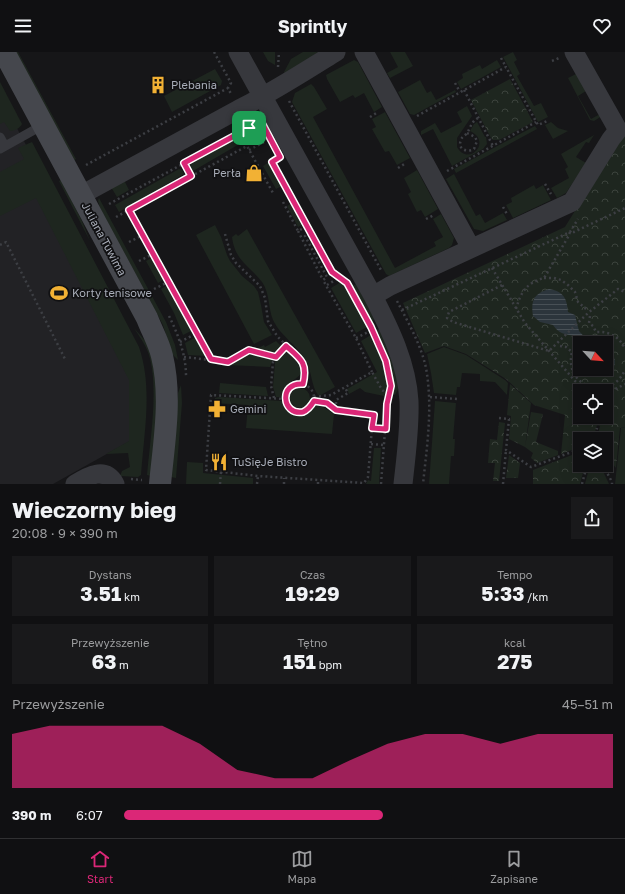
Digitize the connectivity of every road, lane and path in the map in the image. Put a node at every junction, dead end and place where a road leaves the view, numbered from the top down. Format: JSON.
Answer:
{"nodes":[{"id":1,"x":4,"y":52,"type":"edge"},
{"id":2,"x":214,"y":52,"type":"edge"},
{"id":3,"x":238,"y":52,"type":"edge"},
{"id":4,"x":279,"y":52,"type":"edge"},
{"id":5,"x":336,"y":52,"type":"edge"},
{"id":6,"x":364,"y":52,"type":"edge"},
{"id":7,"x":574,"y":52,"type":"edge"},
{"id":8,"x":501,"y":58,"type":"dead end"},
{"id":9,"x":506,"y":67,"type":"junction"},
{"id":10,"x":278,"y":69,"type":"dead end"},
{"id":11,"x":455,"y":83,"type":"dead end"},
{"id":12,"x":228,"y":88,"type":"dead end"},
{"id":13,"x":464,"y":90,"type":"junction"},
{"id":14,"x":460,"y":92,"type":"junction"},
{"id":15,"x":262,"y":97,"type":"junction"},
{"id":16,"x":292,"y":106,"type":"dead end"},
{"id":17,"x":273,"y":117,"type":"junction"},
{"id":18,"x":414,"y":117,"type":"dead end"},
{"id":19,"x":478,"y":118,"type":"junction"},
{"id":20,"x":547,"y":121,"type":"dead end"},
{"id":21,"x":536,"y":122,"type":"junction"},
{"id":22,"x":43,"y":125,"type":"junction"},
{"id":23,"x":467,"y":133,"type":"junction"},
{"id":24,"x":0,"y":137,"type":"edge"},
{"id":25,"x":270,"y":138,"type":"dead end"},
{"id":26,"x":493,"y":146,"type":"junction"},
{"id":27,"x":2,"y":147,"type":"edge"},
{"id":28,"x":249,"y":150,"type":"junction"},
{"id":29,"x":280,"y":157,"type":"dead end"},
{"id":30,"x":184,"y":163,"type":"junction"},
{"id":31,"x":440,"y":174,"type":"dead end"},
{"id":32,"x":191,"y":176,"type":"junction"},
{"id":33,"x":273,"y":193,"type":"dead end"},
{"id":34,"x":81,"y":195,"type":"junction"},
{"id":35,"x":282,"y":202,"type":"dead end"},
{"id":36,"x":109,"y":204,"type":"dead end"},
{"id":37,"x":625,"y":208,"type":"edge"},
{"id":38,"x":129,"y":210,"type":"junction"},
{"id":39,"x":116,"y":217,"type":"dead end"},
{"id":40,"x":308,"y":226,"type":"junction"},
{"id":41,"x":298,"y":231,"type":"junction"},
{"id":42,"x":225,"y":234,"type":"dead end"},
{"id":43,"x":143,"y":235,"type":"junction"},
{"id":44,"x":129,"y":242,"type":"dead end"},
{"id":45,"x":0,"y":245,"type":"edge"},
{"id":46,"x":471,"y":248,"type":"junction"},
{"id":47,"x":153,"y":254,"type":"junction"},
{"id":48,"x":140,"y":261,"type":"dead end"},
{"id":49,"x":492,"y":268,"type":"dead end"},
{"id":50,"x":335,"y":274,"type":"junction"},
{"id":51,"x":340,"y":278,"type":"junction"},
{"id":52,"x":544,"y":278,"type":"junction"},
{"id":53,"x":323,"y":280,"type":"junction"},
{"id":54,"x":168,"y":282,"type":"junction"},
{"id":55,"x":347,"y":283,"type":"dead end"},
{"id":56,"x":327,"y":284,"type":"junction"},
{"id":57,"x":502,"y":285,"type":"junction"},
{"id":58,"x":154,"y":289,"type":"dead end"},
{"id":59,"x":625,"y":292,"type":"edge"},
{"id":60,"x":373,"y":296,"type":"junction"},
{"id":61,"x":516,"y":309,"type":"junction"},
{"id":62,"x":586,"y":309,"type":"dead end"},
{"id":63,"x":589,"y":315,"type":"junction"},
{"id":64,"x":197,"y":333,"type":"junction"},
{"id":65,"x":375,"y":335,"type":"dead end"},
{"id":66,"x":356,"y":338,"type":"junction"},
{"id":67,"x":180,"y":342,"type":"dead end"},
{"id":68,"x":286,"y":346,"type":"junction"},
{"id":69,"x":560,"y":346,"type":"dead end"},
{"id":70,"x":625,"y":349,"type":"edge"},
{"id":71,"x":549,"y":351,"type":"junction"},
{"id":72,"x":184,"y":357,"type":"dead end"},
{"id":73,"x":276,"y":357,"type":"junction"},
{"id":74,"x":211,"y":359,"type":"junction"},
{"id":75,"x":66,"y":361,"type":"dead end"},
{"id":76,"x":625,"y":370,"type":"edge"},
{"id":77,"x":372,"y":372,"type":"junction"},
{"id":78,"x":303,"y":384,"type":"junction"},
{"id":79,"x":578,"y":384,"type":"edge"},
{"id":80,"x":583,"y":384,"type":"edge"},
{"id":81,"x":613,"y":384,"type":"edge"},
{"id":82,"x":625,"y":384,"type":"edge"},
{"id":83,"x":391,"y":386,"type":"dead end"},
{"id":84,"x":345,"y":388,"type":"junction"},
{"id":85,"x":613,"y":390,"type":"edge"},
{"id":86,"x":389,"y":395,"type":"junction"},
{"id":87,"x":314,"y":397,"type":"junction"},
{"id":88,"x":430,"y":397,"type":"dead end"},
{"id":89,"x":274,"y":398,"type":"junction"},
{"id":90,"x":286,"y":399,"type":"junction"},
{"id":91,"x":457,"y":399,"type":"dead end"},
{"id":92,"x":314,"y":401,"type":"junction"},
{"id":93,"x":336,"y":410,"type":"junction"},
{"id":94,"x":499,"y":418,"type":"dead end"},
{"id":95,"x":372,"y":428,"type":"junction"},
{"id":96,"x":598,"y":428,"type":"dead end"},
{"id":97,"x":386,"y":429,"type":"junction"},
{"id":98,"x":597,"y":432,"type":"edge"},
{"id":99,"x":371,"y":444,"type":"junction"},
{"id":100,"x":384,"y":445,"type":"junction"},
{"id":101,"x":506,"y":450,"type":"junction"},
{"id":102,"x":573,"y":452,"type":"edge"},
{"id":103,"x":221,"y":472,"type":"junction"},
{"id":104,"x":585,"y":472,"type":"edge"},
{"id":105,"x":607,"y":472,"type":"edge"},
{"id":106,"x":258,"y":476,"type":"junction"},
{"id":107,"x":284,"y":478,"type":"junction"},
{"id":108,"x":149,"y":479,"type":"edge"},
{"id":109,"x":318,"y":480,"type":"junction"},
{"id":110,"x":75,"y":484,"type":"edge"},
{"id":111,"x":115,"y":484,"type":"edge"},
{"id":112,"x":220,"y":484,"type":"edge"},
{"id":113,"x":257,"y":484,"type":"edge"},
{"id":114,"x":284,"y":484,"type":"edge"},
{"id":115,"x":318,"y":484,"type":"edge"},
{"id":116,"x":357,"y":484,"type":"edge"},
{"id":117,"x":381,"y":484,"type":"edge"},
{"id":118,"x":403,"y":484,"type":"edge"},
{"id":119,"x":502,"y":484,"type":"edge"},
{"id":120,"x":582,"y":484,"type":"edge"},
{"id":121,"x":612,"y":484,"type":"edge"}],
"edges":[{"from":1,"to":22,"type":"street","name":"Juliana Tuwima"},
{"from":2,"to":12,"type":"path"},
{"from":3,"to":15,"type":"street"},
{"from":4,"to":10,"type":"path"},
{"from":5,"to":15,"type":"street"},
{"from":6,"to":46,"type":"street"},
{"from":7,"to":46,"type":"street"},
{"from":8,"to":9,"type":"path"},
{"from":9,"to":13,"type":"path"},
{"from":9,"to":21,"type":"path"},
{"from":11,"to":14,"type":"path"},
{"from":13,"to":14,"type":"path"},
{"from":13,"to":19,"type":"path"},
{"from":14,"to":18,"type":"path"},
{"from":15,"to":17,"type":"street"},
{"from":15,"to":34,"type":"street"},
{"from":16,"to":17,"type":"path"},
{"from":17,"to":30,"type":"path"},
{"from":17,"to":60,"type":"street"},
{"from":19,"to":23,"type":"path"},
{"from":19,"to":26,"type":"path"},
{"from":20,"to":21,"type":"path"},
{"from":21,"to":26,"type":"path"},
{"from":22,"to":27,"type":"lane"},
{"from":22,"to":34,"type":"street","name":"Juliana Tuwima"},
{"from":23,"to":23,"type":"path"},
{"from":24,"to":27,"type":"lane"},
{"from":25,"to":28,"type":"path"},
{"from":26,"to":31,"type":"path"},
{"from":28,"to":32,"type":"path"},
{"from":28,"to":33,"type":"path"},
{"from":29,"to":40,"type":"path"},
{"from":30,"to":32,"type":"path"},
{"from":30,"to":36,"type":"path"},
{"from":32,"to":38,"type":"path"},
{"from":34,"to":108,"type":"street","name":"Juliana Tuwima"},
{"from":35,"to":41,"type":"path"},
{"from":37,"to":52,"type":"path"},
{"from":38,"to":39,"type":"path"},
{"from":38,"to":43,"type":"path"},
{"from":40,"to":41,"type":"path"},
{"from":40,"to":50,"type":"path"},
{"from":41,"to":53,"type":"path"},
{"from":42,"to":68,"type":"path"},
{"from":43,"to":44,"type":"path"},
{"from":43,"to":47,"type":"path"},
{"from":45,"to":75,"type":"path"},
{"from":46,"to":60,"type":"street"},
{"from":47,"to":48,"type":"path"},
{"from":47,"to":54,"type":"path"},
{"from":49,"to":57,"type":"path"},
{"from":50,"to":51,"type":"path"},
{"from":50,"to":53,"type":"path"},
{"from":51,"to":55,"type":"path"},
{"from":51,"to":56,"type":"path"},
{"from":52,"to":61,"type":"path"},
{"from":52,"to":62,"type":"path"},
{"from":53,"to":56,"type":"path"},
{"from":54,"to":58,"type":"path"},
{"from":54,"to":64,"type":"path"},
{"from":56,"to":66,"type":"path"},
{"from":57,"to":61,"type":"path"},
{"from":57,"to":71,"type":"path"},
{"from":59,"to":63,"type":"path"},
{"from":60,"to":118,"type":"street"},
{"from":61,"to":71,"type":"path"},
{"from":63,"to":70,"type":"path"},
{"from":63,"to":71,"type":"path"},
{"from":64,"to":67,"type":"path"},
{"from":64,"to":74,"type":"path"},
{"from":65,"to":66,"type":"path"},
{"from":66,"to":77,"type":"path"},
{"from":68,"to":73,"type":"path"},
{"from":68,"to":78,"type":"path"},
{"from":69,"to":80,"type":"path"},
{"from":71,"to":79,"type":"path"},
{"from":72,"to":74,"type":"path"},
{"from":73,"to":74,"type":"path"},
{"from":73,"to":89,"type":"path"},
{"from":76,"to":81,"type":"path"},
{"from":77,"to":84,"type":"path"},
{"from":77,"to":86,"type":"path"},
{"from":78,"to":87,"type":"path"},
{"from":78,"to":90,"type":"path"},
{"from":82,"to":85,"type":"path"},
{"from":83,"to":86,"type":"path"},
{"from":84,"to":87,"type":"path"},
{"from":84,"to":93,"type":"path"},
{"from":86,"to":97,"type":"path"},
{"from":87,"to":92,"type":"path"},
{"from":88,"to":91,"type":"path"},
{"from":89,"to":90,"type":"path"},
{"from":89,"to":103,"type":"path"},
{"from":90,"to":92,"type":"path"},
{"from":92,"to":93,"type":"path"},
{"from":93,"to":95,"type":"path"},
{"from":94,"to":101,"type":"path"},
{"from":95,"to":97,"type":"path"},
{"from":95,"to":99,"type":"path"},
{"from":96,"to":98,"type":"path"},
{"from":97,"to":100,"type":"path"},
{"from":99,"to":100,"type":"path"},
{"from":99,"to":116,"type":"path"},
{"from":100,"to":117,"type":"path"},
{"from":101,"to":102,"type":"path"},
{"from":101,"to":119,"type":"path"},
{"from":103,"to":106,"type":"path"},
{"from":103,"to":112,"type":"path"},
{"from":104,"to":120,"type":"path"},
{"from":105,"to":121,"type":"path"},
{"from":106,"to":107,"type":"path"},
{"from":106,"to":113,"type":"path"},
{"from":107,"to":109,"type":"path"},
{"from":107,"to":114,"type":"path"},
{"from":109,"to":115,"type":"path"},
{"from":109,"to":116,"type":"path"},
{"from":110,"to":111,"type":"street"}]}
